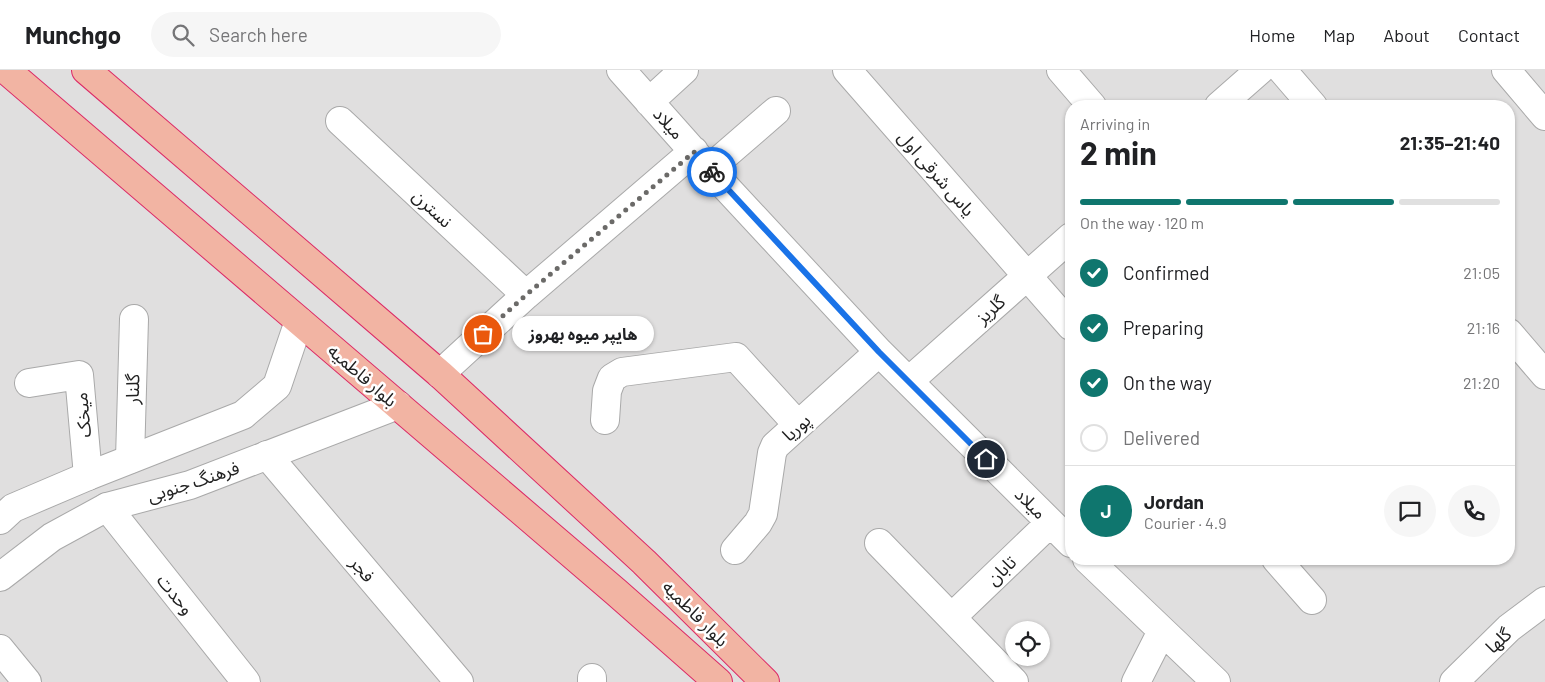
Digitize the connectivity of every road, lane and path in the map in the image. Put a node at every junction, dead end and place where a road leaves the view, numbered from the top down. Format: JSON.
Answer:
{"nodes":[{"id":1,"x":6,"y":70,"type":"edge"},
{"id":2,"x":86,"y":70,"type":"edge"},
{"id":3,"x":621,"y":70,"type":"edge"},
{"id":4,"x":684,"y":70,"type":"edge"},
{"id":5,"x":847,"y":70,"type":"edge"},
{"id":6,"x":1061,"y":70,"type":"edge"},
{"id":7,"x":1260,"y":70,"type":"edge"},
{"id":8,"x":1282,"y":70,"type":"edge"},
{"id":9,"x":1506,"y":70,"type":"edge"},
{"id":10,"x":1087,"y":100,"type":"edge"},
{"id":11,"x":1226,"y":100,"type":"edge"},
{"id":12,"x":1308,"y":100,"type":"edge"},
{"id":13,"x":649,"y":102,"type":"junction"},
{"id":14,"x":776,"y":112,"type":"dead end"},
{"id":15,"x":1545,"y":116,"type":"edge"},
{"id":16,"x":340,"y":121,"type":"dead end"},
{"id":17,"x":701,"y":160,"type":"junction"},
{"id":18,"x":1065,"y":243,"type":"edge"},
{"id":19,"x":1028,"y":276,"type":"junction"},
{"id":20,"x":526,"y":295,"type":"junction"},
{"id":21,"x":134,"y":318,"type":"dead end"},
{"id":22,"x":1065,"y":319,"type":"edge"},
{"id":23,"x":299,"y":321,"type":"junction"},
{"id":24,"x":1515,"y":340,"type":"edge"},
{"id":25,"x":879,"y":352,"type":"junction"},
{"id":26,"x":440,"y":374,"type":"junction"},
{"id":27,"x":1545,"y":375,"type":"edge"},
{"id":28,"x":909,"y":381,"type":"junction"},
{"id":29,"x":29,"y":383,"type":"dead end"},
{"id":30,"x":398,"y":405,"type":"junction"},
{"id":31,"x":605,"y":420,"type":"dead end"},
{"id":32,"x":798,"y":425,"type":"junction"},
{"id":33,"x":267,"y":456,"type":"junction"},
{"id":34,"x":130,"y":459,"type":"junction"},
{"id":35,"x":88,"y":476,"type":"junction"},
{"id":36,"x":107,"y":507,"type":"junction"},
{"id":37,"x":0,"y":520,"type":"edge"},
{"id":38,"x":1050,"y":523,"type":"junction"},
{"id":39,"x":1065,"y":537,"type":"edge"},
{"id":40,"x":878,"y":543,"type":"dead end"},
{"id":41,"x":735,"y":550,"type":"dead end"},
{"id":42,"x":1093,"y":565,"type":"edge"},
{"id":43,"x":1281,"y":565,"type":"edge"},
{"id":44,"x":0,"y":577,"type":"edge"},
{"id":45,"x":1312,"y":600,"type":"dead end"},
{"id":46,"x":1545,"y":601,"type":"edge"},
{"id":47,"x":952,"y":617,"type":"junction"},
{"id":48,"x":1162,"y":631,"type":"junction"},
{"id":49,"x":0,"y":649,"type":"edge"},
{"id":50,"x":27,"y":682,"type":"edge"},
{"id":51,"x":246,"y":682,"type":"edge"},
{"id":52,"x":459,"y":682,"type":"edge"},
{"id":53,"x":718,"y":682,"type":"edge"},
{"id":54,"x":765,"y":682,"type":"edge"},
{"id":55,"x":1014,"y":682,"type":"edge"},
{"id":56,"x":1136,"y":682,"type":"edge"},
{"id":57,"x":1216,"y":682,"type":"edge"},
{"id":58,"x":1454,"y":682,"type":"edge"}],
"edges":[{"from":1,"to":23,"type":"highway","name":"بلوار فاطمیه"},
{"from":2,"to":26,"type":"highway","name":"بلوار فاطمیه"},
{"from":3,"to":13,"type":"street","name":"میلاد"},
{"from":4,"to":13,"type":"street"},
{"from":5,"to":19,"type":"street","name":"یاس شرقی اول"},
{"from":6,"to":10,"type":"street"},
{"from":7,"to":11,"type":"street"},
{"from":8,"to":12,"type":"street"},
{"from":9,"to":15,"type":"street"},
{"from":13,"to":17,"type":"street","name":"میلاد"},
{"from":14,"to":17,"type":"street"},
{"from":16,"to":20,"type":"street","name":"نسترن"},
{"from":17,"to":20,"type":"street"},
{"from":17,"to":25,"type":"street","name":"میلاد"},
{"from":18,"to":19,"type":"street","name":"گلریز"},
{"from":19,"to":22,"type":"street","name":"یاس شرقی اول"},
{"from":19,"to":28,"type":"street","name":"گلریز"},
{"from":20,"to":26,"type":"street"},
{"from":21,"to":34,"type":"street","name":"گلنار"},
{"from":23,"to":30,"type":"highway","name":"بلوار فاطمیه"},
{"from":23,"to":34,"type":"street"},
{"from":24,"to":27,"type":"street"},
{"from":25,"to":28,"type":"street","name":"میلاد"},
{"from":25,"to":32,"type":"street","name":"پوریا"},
{"from":26,"to":54,"type":"highway","name":"بلوار فاطمیه"},
{"from":28,"to":38,"type":"street","name":"میلاد"},
{"from":29,"to":35,"type":"street","name":"میخک"},
{"from":30,"to":33,"type":"street","name":"فرهنگ جنوبی"},
{"from":30,"to":53,"type":"highway","name":"بلوار فاطمیه"},
{"from":31,"to":32,"type":"street"},
{"from":32,"to":41,"type":"street","name":"پوریا"},
{"from":33,"to":36,"type":"street","name":"فرهنگ جنوبی"},
{"from":33,"to":52,"type":"street","name":"فجر"},
{"from":34,"to":35,"type":"street"},
{"from":35,"to":37,"type":"street"},
{"from":36,"to":44,"type":"street","name":"فرهنگ جنوبی"},
{"from":36,"to":51,"type":"street","name":"وحدت"},
{"from":38,"to":39,"type":"street","name":"میلاد"},
{"from":38,"to":47,"type":"street","name":"تابان"},
{"from":40,"to":47,"type":"street"},
{"from":42,"to":48,"type":"street"},
{"from":43,"to":45,"type":"street"},
{"from":46,"to":58,"type":"street","name":"گلها"},
{"from":47,"to":55,"type":"street"},
{"from":48,"to":56,"type":"street"},
{"from":48,"to":57,"type":"street"},
{"from":49,"to":50,"type":"street"}]}
